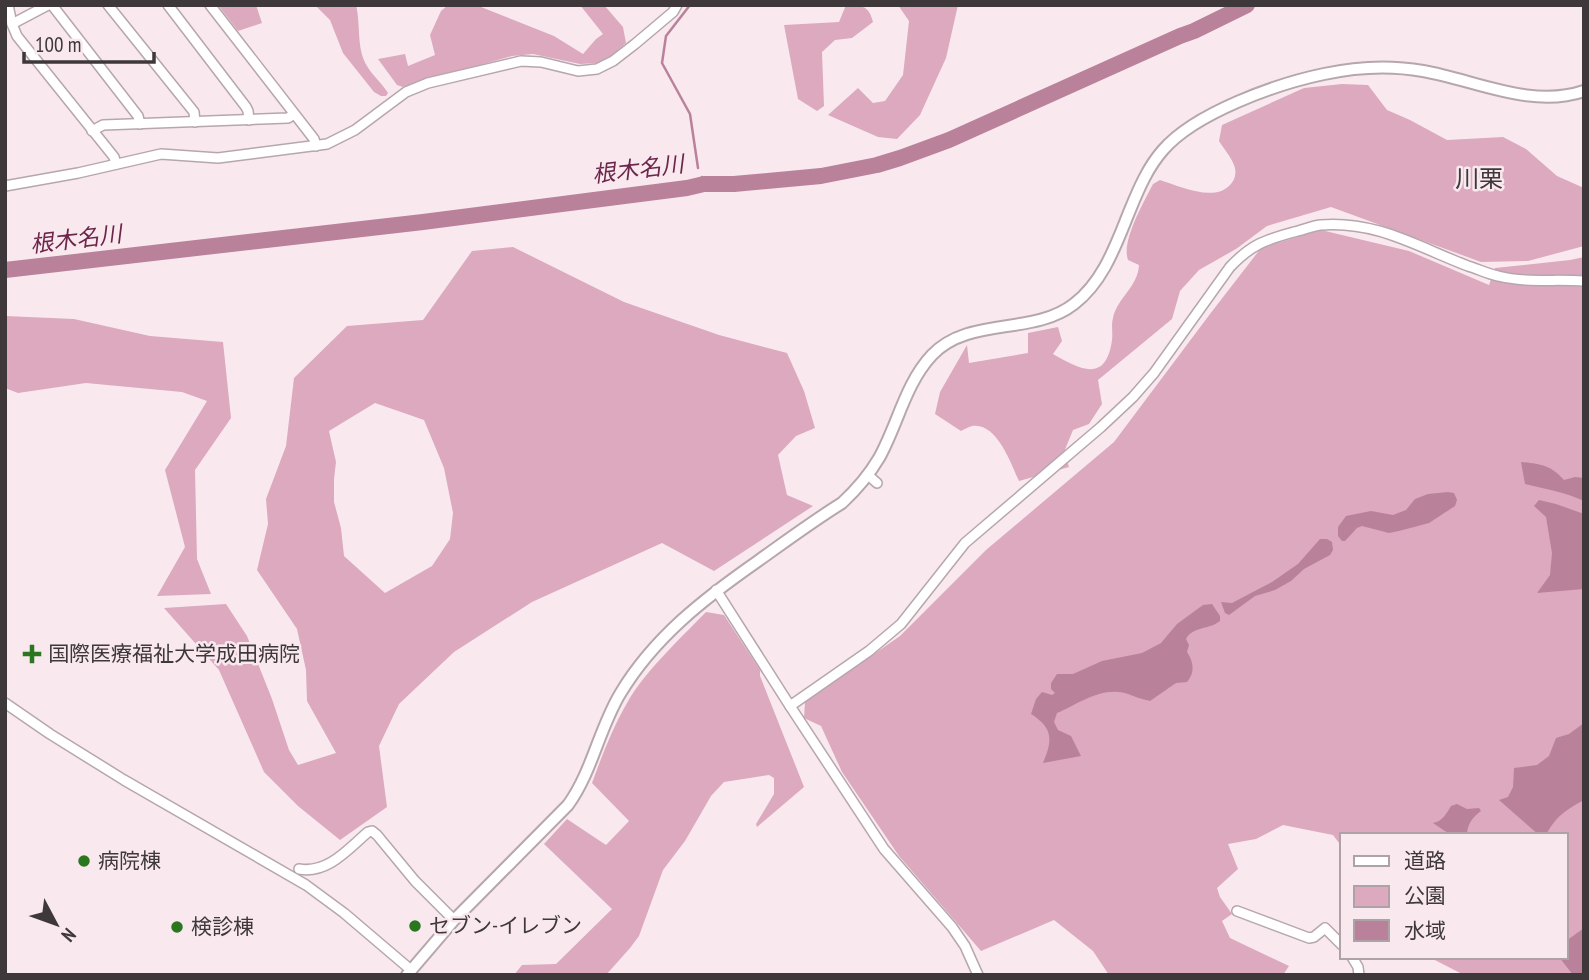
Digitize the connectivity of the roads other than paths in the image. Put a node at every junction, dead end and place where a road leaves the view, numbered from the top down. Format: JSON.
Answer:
{"nodes":[{"id":1,"x":8,"y":5,"type":"edge"},
{"id":2,"x":50,"y":5,"type":"edge"},
{"id":3,"x":108,"y":5,"type":"edge"},
{"id":4,"x":168,"y":5,"type":"edge"},
{"id":5,"x":210,"y":5,"type":"edge"},
{"id":6,"x":677,"y":5,"type":"edge"},
{"id":7,"x":12,"y":24,"type":"junction"},
{"id":8,"x":1584,"y":91,"type":"edge"},
{"id":9,"x":294,"y":114,"type":"junction"},
{"id":10,"x":249,"y":120,"type":"junction"},
{"id":11,"x":195,"y":122,"type":"junction"},
{"id":12,"x":140,"y":124,"type":"junction"},
{"id":13,"x":92,"y":131,"type":"junction"},
{"id":14,"x":316,"y":146,"type":"junction"},
{"id":15,"x":116,"y":164,"type":"junction"},
{"id":16,"x":5,"y":186,"type":"edge"},
{"id":17,"x":1584,"y":281,"type":"edge"},
{"id":18,"x":868,"y":475,"type":"junction"},
{"id":19,"x":877,"y":483,"type":"dead end"},
{"id":20,"x":716,"y":590,"type":"junction"},
{"id":21,"x":5,"y":703,"type":"edge"},
{"id":22,"x":790,"y":706,"type":"junction"},
{"id":23,"x":299,"y":869,"type":"dead end"},
{"id":24,"x":1237,"y":911,"type":"dead end"},
{"id":25,"x":454,"y":920,"type":"junction"},
{"id":26,"x":1340,"y":942,"type":"edge"},
{"id":27,"x":409,"y":972,"type":"edge"},
{"id":28,"x":978,"y":975,"type":"edge"}],
"edges":[{"from":1,"to":7,"type":"street"},
{"from":2,"to":7,"type":"street"},
{"from":2,"to":12,"type":"street"},
{"from":3,"to":11,"type":"street"},
{"from":4,"to":10,"type":"street"},
{"from":5,"to":9,"type":"street"},
{"from":6,"to":14,"type":"street"},
{"from":7,"to":13,"type":"street"},
{"from":8,"to":18,"type":"street"},
{"from":9,"to":10,"type":"street"},
{"from":9,"to":14,"type":"street"},
{"from":10,"to":11,"type":"street"},
{"from":11,"to":12,"type":"street"},
{"from":12,"to":13,"type":"street"},
{"from":13,"to":15,"type":"street"},
{"from":14,"to":15,"type":"street"},
{"from":15,"to":16,"type":"street"},
{"from":17,"to":22,"type":"street"},
{"from":18,"to":19,"type":"street"},
{"from":18,"to":20,"type":"street"},
{"from":20,"to":22,"type":"street"},
{"from":20,"to":25,"type":"street"},
{"from":21,"to":27,"type":"street"},
{"from":22,"to":28,"type":"street"},
{"from":23,"to":25,"type":"street"},
{"from":24,"to":26,"type":"street"},
{"from":25,"to":27,"type":"street"}]}
